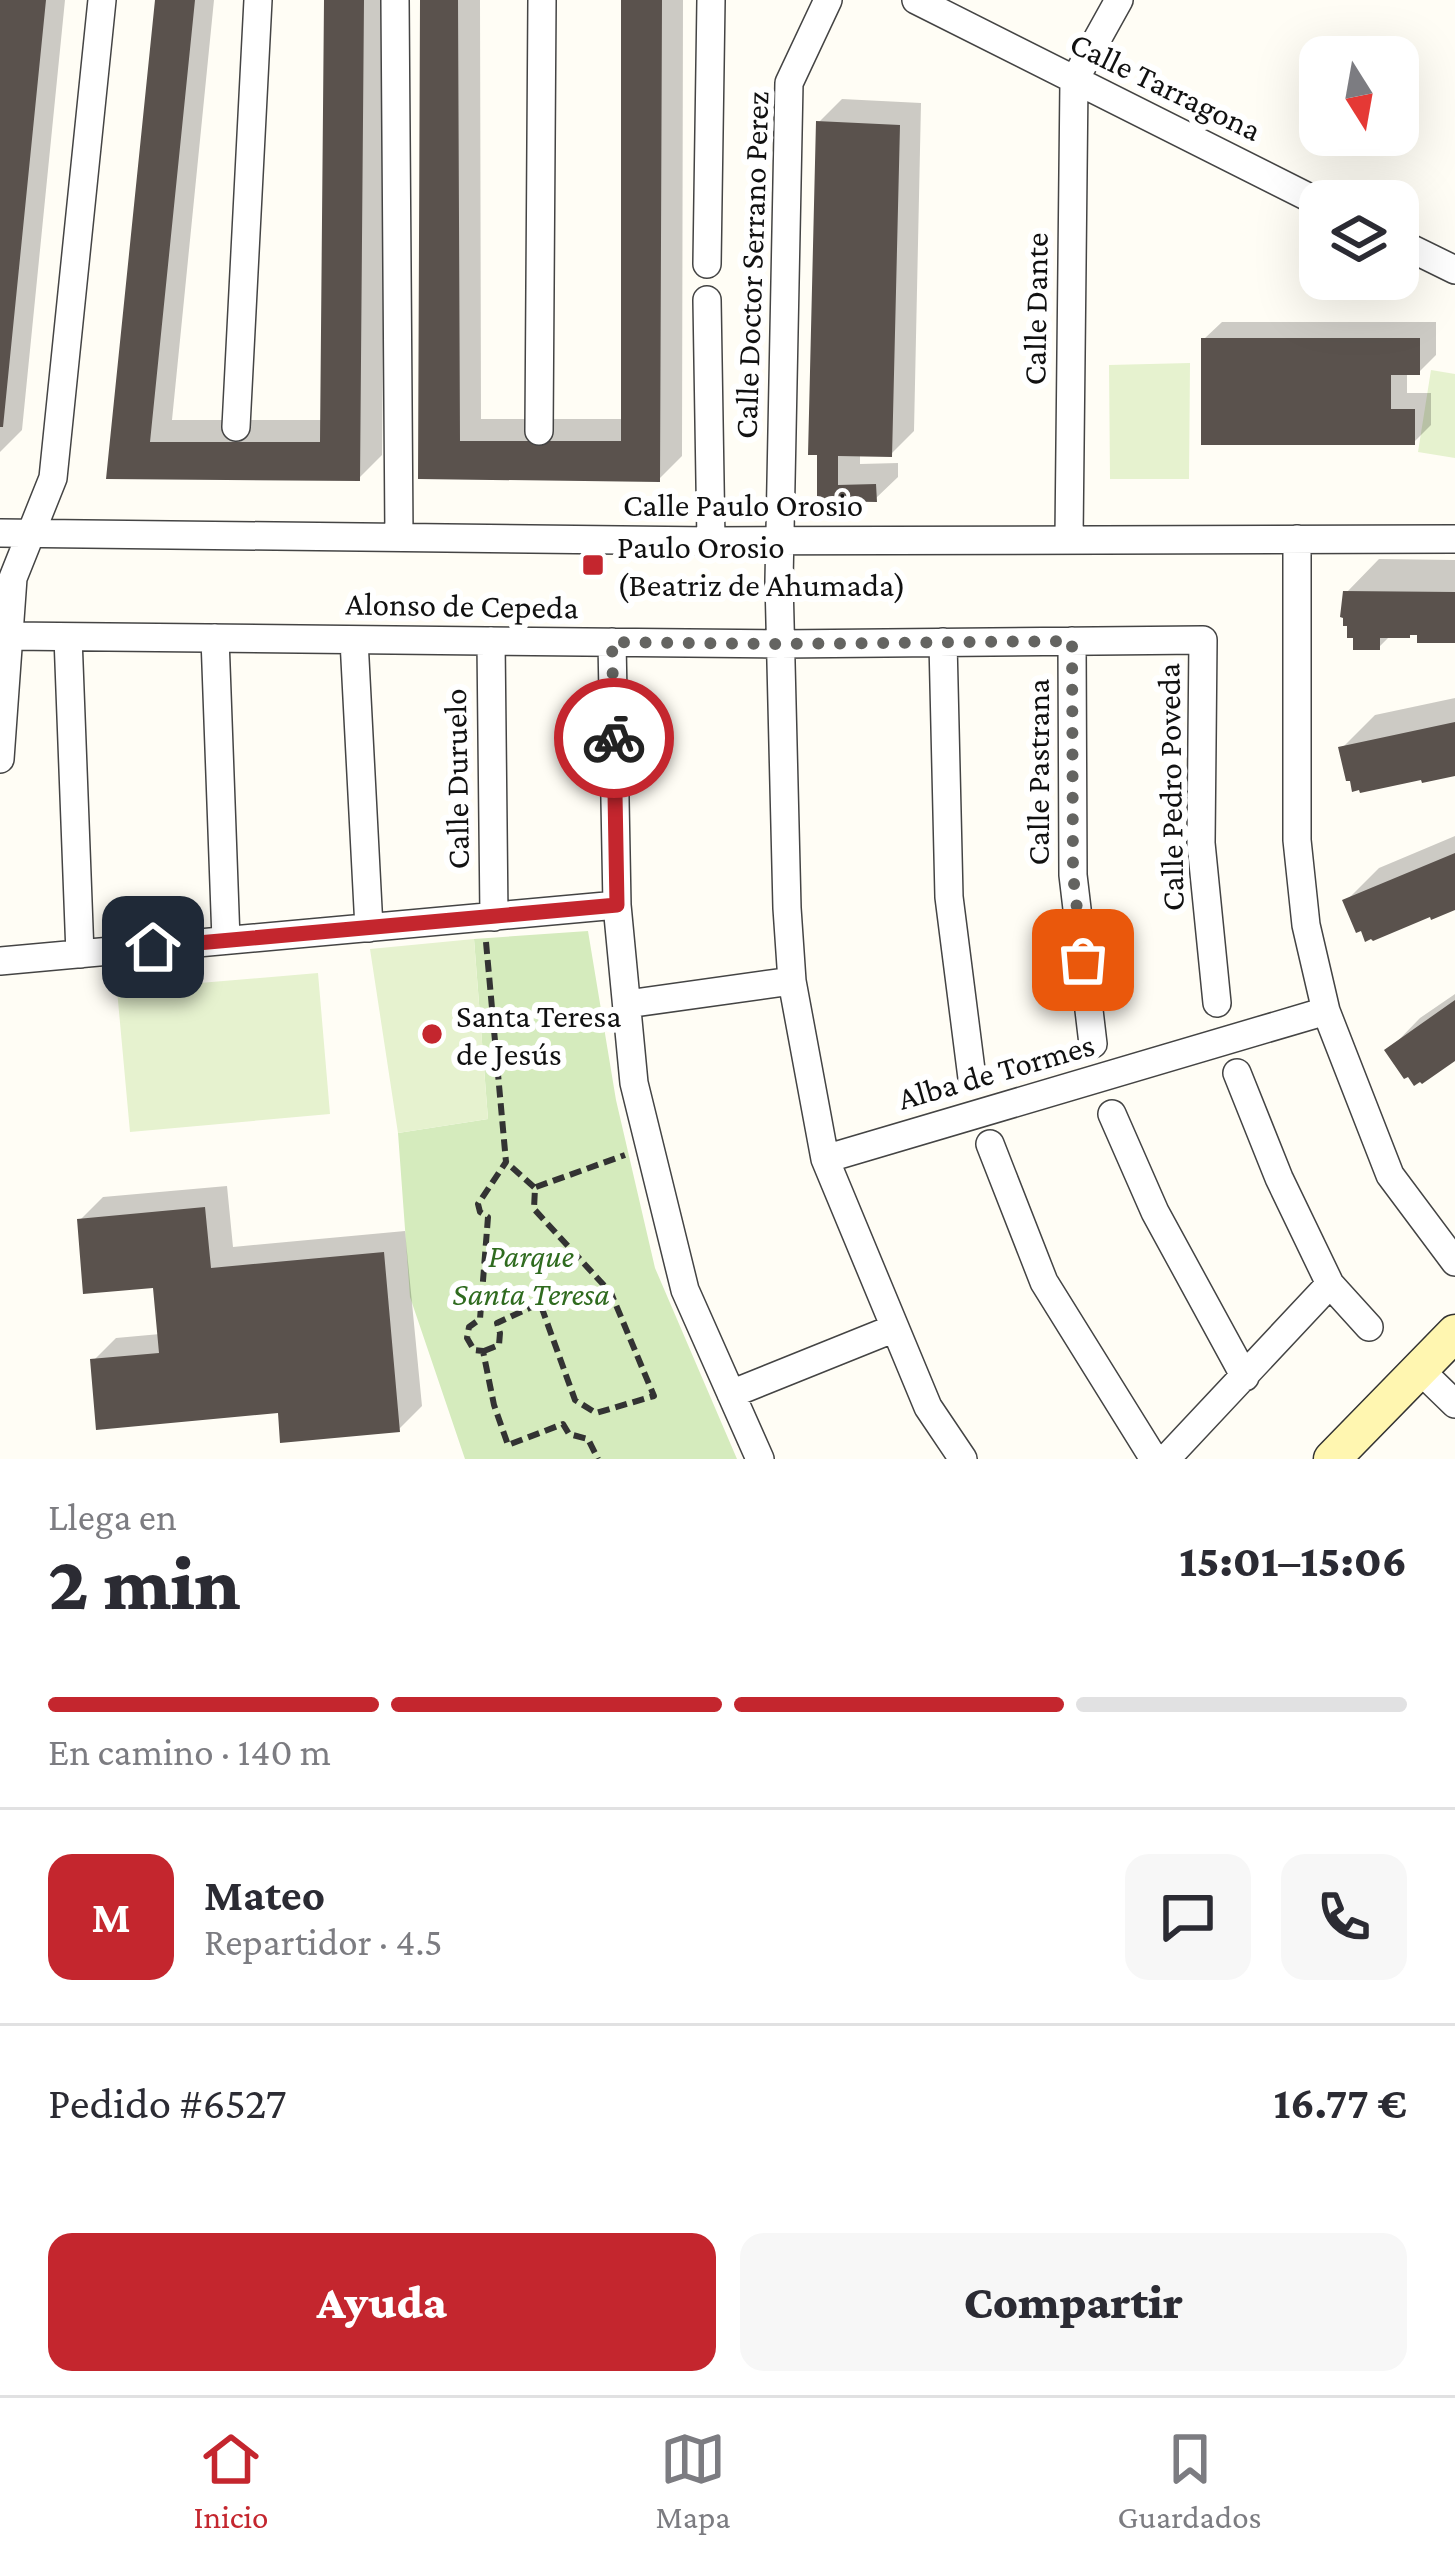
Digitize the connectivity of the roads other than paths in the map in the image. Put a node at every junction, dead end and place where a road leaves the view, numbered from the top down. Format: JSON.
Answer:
{"nodes":[{"id":1,"x":102,"y":0,"type":"edge"},
{"id":2,"x":258,"y":0,"type":"edge"},
{"id":3,"x":395,"y":0,"type":"edge"},
{"id":4,"x":542,"y":0,"type":"edge"},
{"id":5,"x":711,"y":0,"type":"edge"},
{"id":6,"x":829,"y":0,"type":"edge"},
{"id":7,"x":916,"y":0,"type":"edge"},
{"id":8,"x":1119,"y":0,"type":"edge"},
{"id":9,"x":1074,"y":81,"type":"junction"},
{"id":10,"x":1299,"y":193,"type":"edge"},
{"id":11,"x":1419,"y":252,"type":"edge"},
{"id":12,"x":707,"y":264,"type":"dead end"},
{"id":13,"x":1455,"y":270,"type":"edge"},
{"id":14,"x":707,"y":300,"type":"dead end"},
{"id":15,"x":236,"y":427,"type":"dead end"},
{"id":16,"x":539,"y":431,"type":"dead end"},
{"id":17,"x":0,"y":532,"type":"edge"},
{"id":18,"x":32,"y":533,"type":"junction"},
{"id":19,"x":399,"y":537,"type":"junction"},
{"id":20,"x":1069,"y":538,"type":"junction"},
{"id":21,"x":1297,"y":539,"type":"junction"},
{"id":22,"x":1455,"y":539,"type":"edge"},
{"id":23,"x":779,"y":540,"type":"junction"},
{"id":24,"x":712,"y":541,"type":"junction"},
{"id":25,"x":9,"y":636,"type":"junction"},
{"id":26,"x":68,"y":637,"type":"junction"},
{"id":27,"x":215,"y":638,"type":"junction"},
{"id":28,"x":354,"y":640,"type":"junction"},
{"id":29,"x":1203,"y":640,"type":"joint"},
{"id":30,"x":491,"y":641,"type":"junction"},
{"id":31,"x":1072,"y":641,"type":"junction"},
{"id":32,"x":612,"y":642,"type":"junction"},
{"id":33,"x":943,"y":642,"type":"junction"},
{"id":34,"x":780,"y":644,"type":"junction"},
{"id":35,"x":0,"y":759,"type":"edge"},
{"id":36,"x":617,"y":905,"type":"junction"},
{"id":37,"x":369,"y":928,"type":"junction"},
{"id":38,"x":490,"y":928,"type":"junction"},
{"id":39,"x":226,"y":940,"type":"junction"},
{"id":40,"x":80,"y":953,"type":"junction"},
{"id":41,"x":0,"y":961,"type":"edge"},
{"id":42,"x":792,"y":981,"type":"junction"},
{"id":43,"x":1217,"y":1003,"type":"dead end"},
{"id":44,"x":627,"y":1004,"type":"junction"},
{"id":45,"x":1326,"y":1011,"type":"junction"},
{"id":46,"x":1094,"y":1044,"type":"dead end"},
{"id":47,"x":1237,"y":1072,"type":"dead end"},
{"id":48,"x":972,"y":1078,"type":"dead end"},
{"id":49,"x":1112,"y":1114,"type":"dead end"},
{"id":50,"x":990,"y":1144,"type":"dead end"},
{"id":51,"x":825,"y":1159,"type":"junction"},
{"id":52,"x":1455,"y":1262,"type":"edge"},
{"id":53,"x":1330,"y":1284,"type":"junction"},
{"id":54,"x":1369,"y":1327,"type":"dead end"},
{"id":55,"x":895,"y":1328,"type":"junction"},
{"id":56,"x":1455,"y":1333,"type":"edge"},
{"id":57,"x":1420,"y":1370,"type":"junction"},
{"id":58,"x":1245,"y":1377,"type":"junction"},
{"id":59,"x":731,"y":1394,"type":"junction"},
{"id":60,"x":1455,"y":1404,"type":"edge"},
{"id":61,"x":760,"y":1459,"type":"edge"},
{"id":62,"x":963,"y":1459,"type":"edge"},
{"id":63,"x":1154,"y":1459,"type":"edge"},
{"id":64,"x":1166,"y":1459,"type":"edge"},
{"id":65,"x":1332,"y":1459,"type":"edge"}],
"edges":[{"from":1,"to":18,"type":"street"},
{"from":2,"to":15,"type":"street"},
{"from":3,"to":19,"type":"street"},
{"from":4,"to":16,"type":"street"},
{"from":5,"to":12,"type":"street"},
{"from":6,"to":23,"type":"street","name":"Calle Doctor Serrano Perez"},
{"from":7,"to":9,"type":"street","name":"Calle Tarragona"},
{"from":8,"to":9,"type":"street"},
{"from":9,"to":10,"type":"street","name":"Calle Tarragona"},
{"from":9,"to":20,"type":"street","name":"Calle Dante"},
{"from":11,"to":13,"type":"street"},
{"from":14,"to":24,"type":"street"},
{"from":17,"to":18,"type":"street","name":"Calle Paulo Orosio"},
{"from":18,"to":19,"type":"street","name":"Calle Paulo Orosio"},
{"from":18,"to":25,"type":"street"},
{"from":19,"to":24,"type":"street","name":"Calle Paulo Orosio"},
{"from":20,"to":21,"type":"street","name":"Calle Paulo Orosio"},
{"from":20,"to":23,"type":"street","name":"Calle Paulo Orosio"},
{"from":21,"to":22,"type":"street","name":"Calle Paulo Orosio"},
{"from":21,"to":45,"type":"street"},
{"from":23,"to":24,"type":"street","name":"Calle Paulo Orosio"},
{"from":23,"to":34,"type":"street","name":"Calle Doctor Serrano Perez"},
{"from":25,"to":26,"type":"street","name":"Alonso de Cepeda"},
{"from":25,"to":35,"type":"street"},
{"from":26,"to":27,"type":"street","name":"Alonso de Cepeda"},
{"from":26,"to":40,"type":"street"},
{"from":27,"to":28,"type":"street","name":"Alonso de Cepeda"},
{"from":27,"to":39,"type":"street"},
{"from":28,"to":30,"type":"street","name":"Alonso de Cepeda"},
{"from":28,"to":37,"type":"street"},
{"from":29,"to":31,"type":"street","name":"Alonso de Cepeda"},
{"from":29,"to":43,"type":"street","name":"Calle Pedro Poveda"},
{"from":30,"to":32,"type":"street","name":"Alonso de Cepeda"},
{"from":30,"to":38,"type":"street","name":"Calle Duruelo"},
{"from":31,"to":33,"type":"street","name":"Alonso de Cepeda"},
{"from":31,"to":46,"type":"street","name":"Calle Pastrana"},
{"from":32,"to":34,"type":"street","name":"Alonso de Cepeda"},
{"from":32,"to":36,"type":"street"},
{"from":33,"to":34,"type":"street","name":"Alonso de Cepeda"},
{"from":33,"to":48,"type":"street"},
{"from":34,"to":42,"type":"street","name":"Calle Doctor Serrano Perez"},
{"from":36,"to":38,"type":"street"},
{"from":36,"to":44,"type":"street"},
{"from":37,"to":38,"type":"street"},
{"from":37,"to":39,"type":"street"},
{"from":39,"to":40,"type":"street"},
{"from":40,"to":41,"type":"street"},
{"from":42,"to":44,"type":"street"},
{"from":42,"to":51,"type":"street","name":"Calle Doctor Serrano Perez"},
{"from":44,"to":59,"type":"street"},
{"from":45,"to":51,"type":"street","name":"Alba de Tormes"},
{"from":45,"to":52,"type":"street"},
{"from":47,"to":53,"type":"street"},
{"from":49,"to":58,"type":"street"},
{"from":50,"to":63,"type":"street"},
{"from":51,"to":55,"type":"street","name":"Calle Doctor Serrano Perez"},
{"from":53,"to":54,"type":"street"},
{"from":53,"to":58,"type":"street"},
{"from":55,"to":59,"type":"street"},
{"from":55,"to":62,"type":"street","name":"Calle Doctor Serrano Perez"},
{"from":56,"to":57,"type":"street"},
{"from":57,"to":60,"type":"street"},
{"from":57,"to":65,"type":"street"},
{"from":58,"to":64,"type":"street"},
{"from":59,"to":61,"type":"street"}]}
